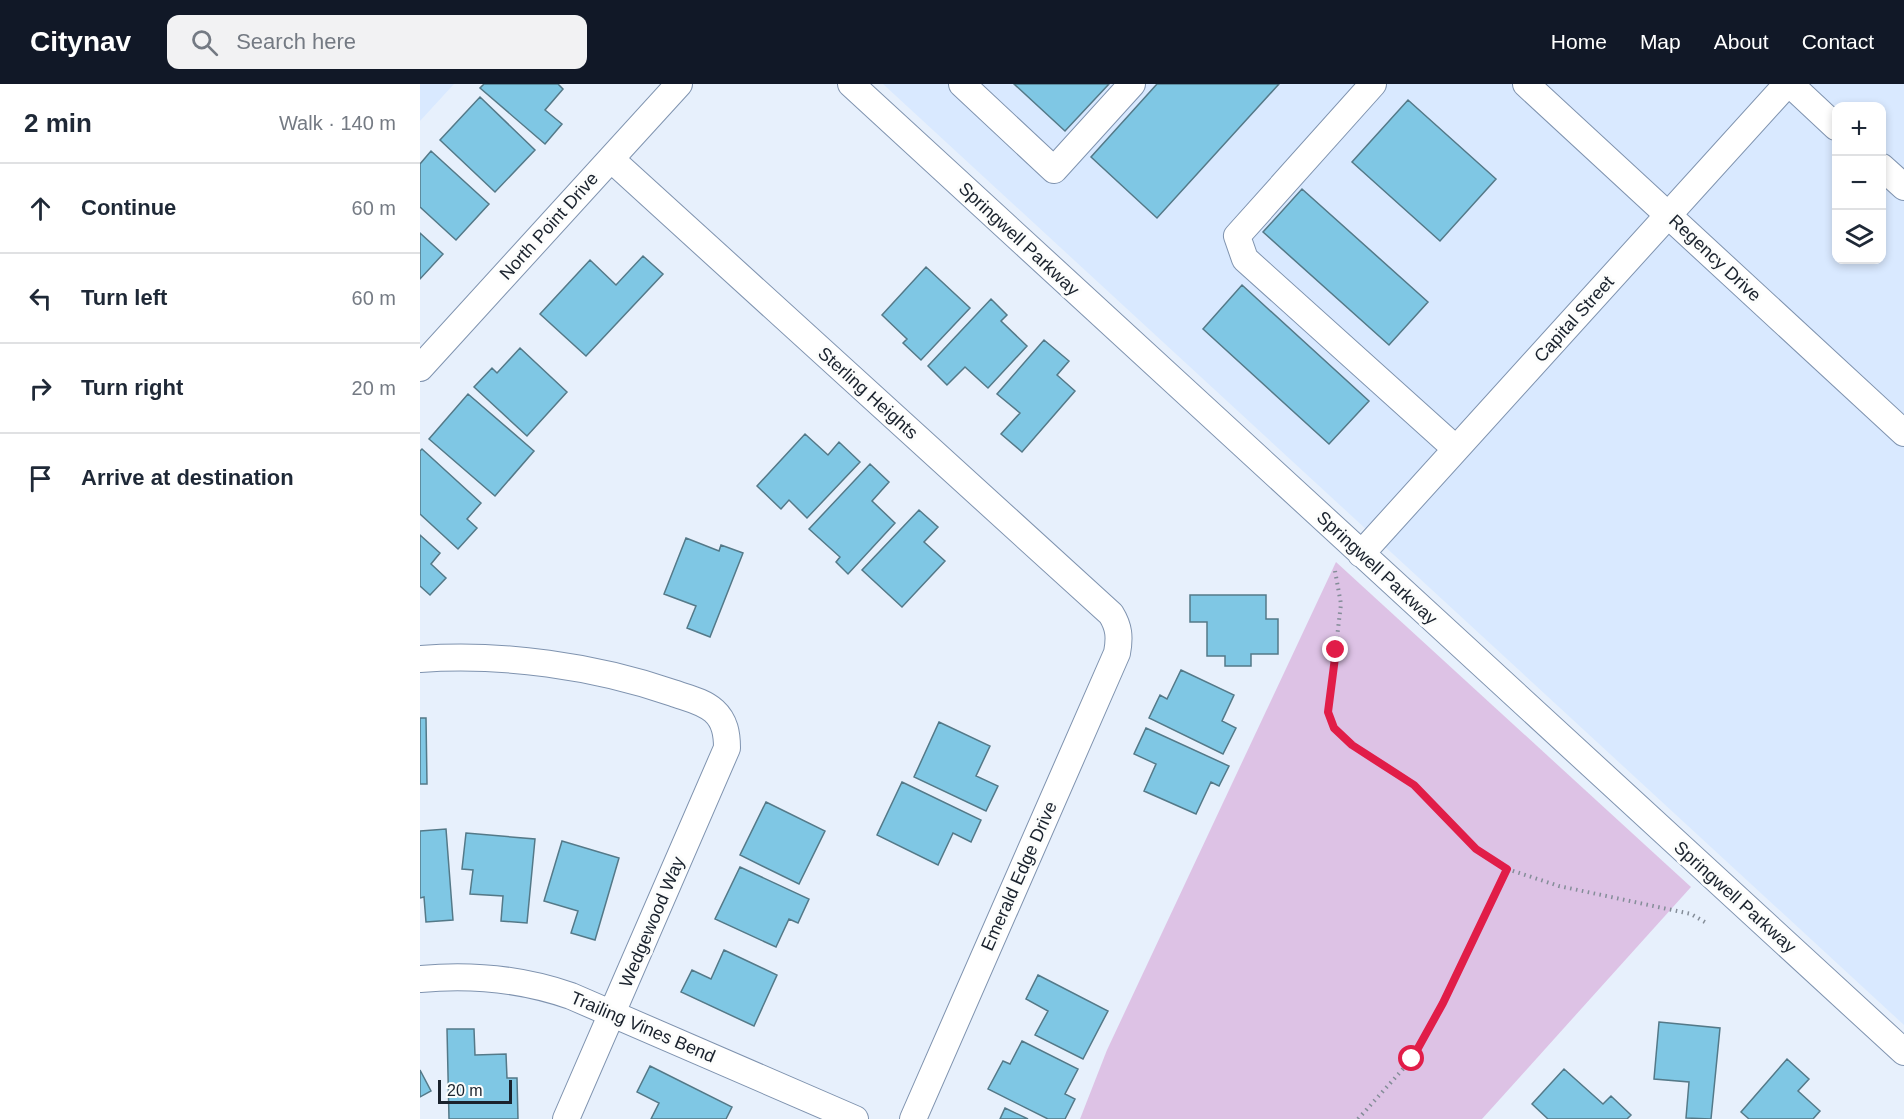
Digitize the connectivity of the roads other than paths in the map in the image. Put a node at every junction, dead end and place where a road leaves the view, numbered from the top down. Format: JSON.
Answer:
{"nodes":[{"id":1,"x":679,"y":84,"type":"edge"},
{"id":2,"x":851,"y":84,"type":"edge"},
{"id":3,"x":962,"y":84,"type":"edge"},
{"id":4,"x":1132,"y":84,"type":"edge"},
{"id":5,"x":1373,"y":84,"type":"edge"},
{"id":6,"x":1526,"y":84,"type":"edge"},
{"id":7,"x":1789,"y":84,"type":"edge"},
{"id":8,"x":1832,"y":123,"type":"edge"},
{"id":9,"x":611,"y":159,"type":"junction"},
{"id":10,"x":1886,"y":171,"type":"edge"},
{"id":11,"x":1904,"y":187,"type":"edge"},
{"id":12,"x":1668,"y":215,"type":"junction"},
{"id":13,"x":420,"y":368,"type":"edge"},
{"id":14,"x":1904,"y":432,"type":"edge"},
{"id":15,"x":1456,"y":449,"type":"junction"},
{"id":16,"x":1361,"y":554,"type":"junction"},
{"id":17,"x":1119,"y":632,"type":"joint"},
{"id":18,"x":420,"y":659,"type":"edge"},
{"id":19,"x":420,"y":979,"type":"edge"},
{"id":20,"x":612,"y":1013,"type":"junction"},
{"id":21,"x":1904,"y":1052,"type":"edge"},
{"id":22,"x":566,"y":1119,"type":"edge"},
{"id":23,"x":855,"y":1119,"type":"edge"},
{"id":24,"x":913,"y":1119,"type":"edge"}],
"edges":[{"from":1,"to":9,"type":"street","name":"North Point Drive"},
{"from":2,"to":16,"type":"street","name":"Springwell Parkway"},
{"from":3,"to":4,"type":"street"},
{"from":5,"to":15,"type":"street"},
{"from":6,"to":12,"type":"street","name":"Regency Drive"},
{"from":7,"to":8,"type":"street"},
{"from":7,"to":12,"type":"street","name":"Capital Street"},
{"from":9,"to":13,"type":"street","name":"North Point Drive"},
{"from":9,"to":17,"type":"street","name":"Sterling Heights"},
{"from":10,"to":11,"type":"street"},
{"from":12,"to":14,"type":"street","name":"Regency Drive"},
{"from":12,"to":15,"type":"street","name":"Capital Street"},
{"from":15,"to":16,"type":"street","name":"Capital Street"},
{"from":16,"to":21,"type":"street","name":"Springwell Parkway"},
{"from":17,"to":24,"type":"street","name":"Emerald Edge Drive"},
{"from":18,"to":20,"type":"street","name":"Wedgewood Way"},
{"from":19,"to":20,"type":"street","name":"Trailing Vines Bend"},
{"from":20,"to":22,"type":"street","name":"Wedgewood Way"},
{"from":20,"to":23,"type":"street","name":"Trailing Vines Bend"}]}
